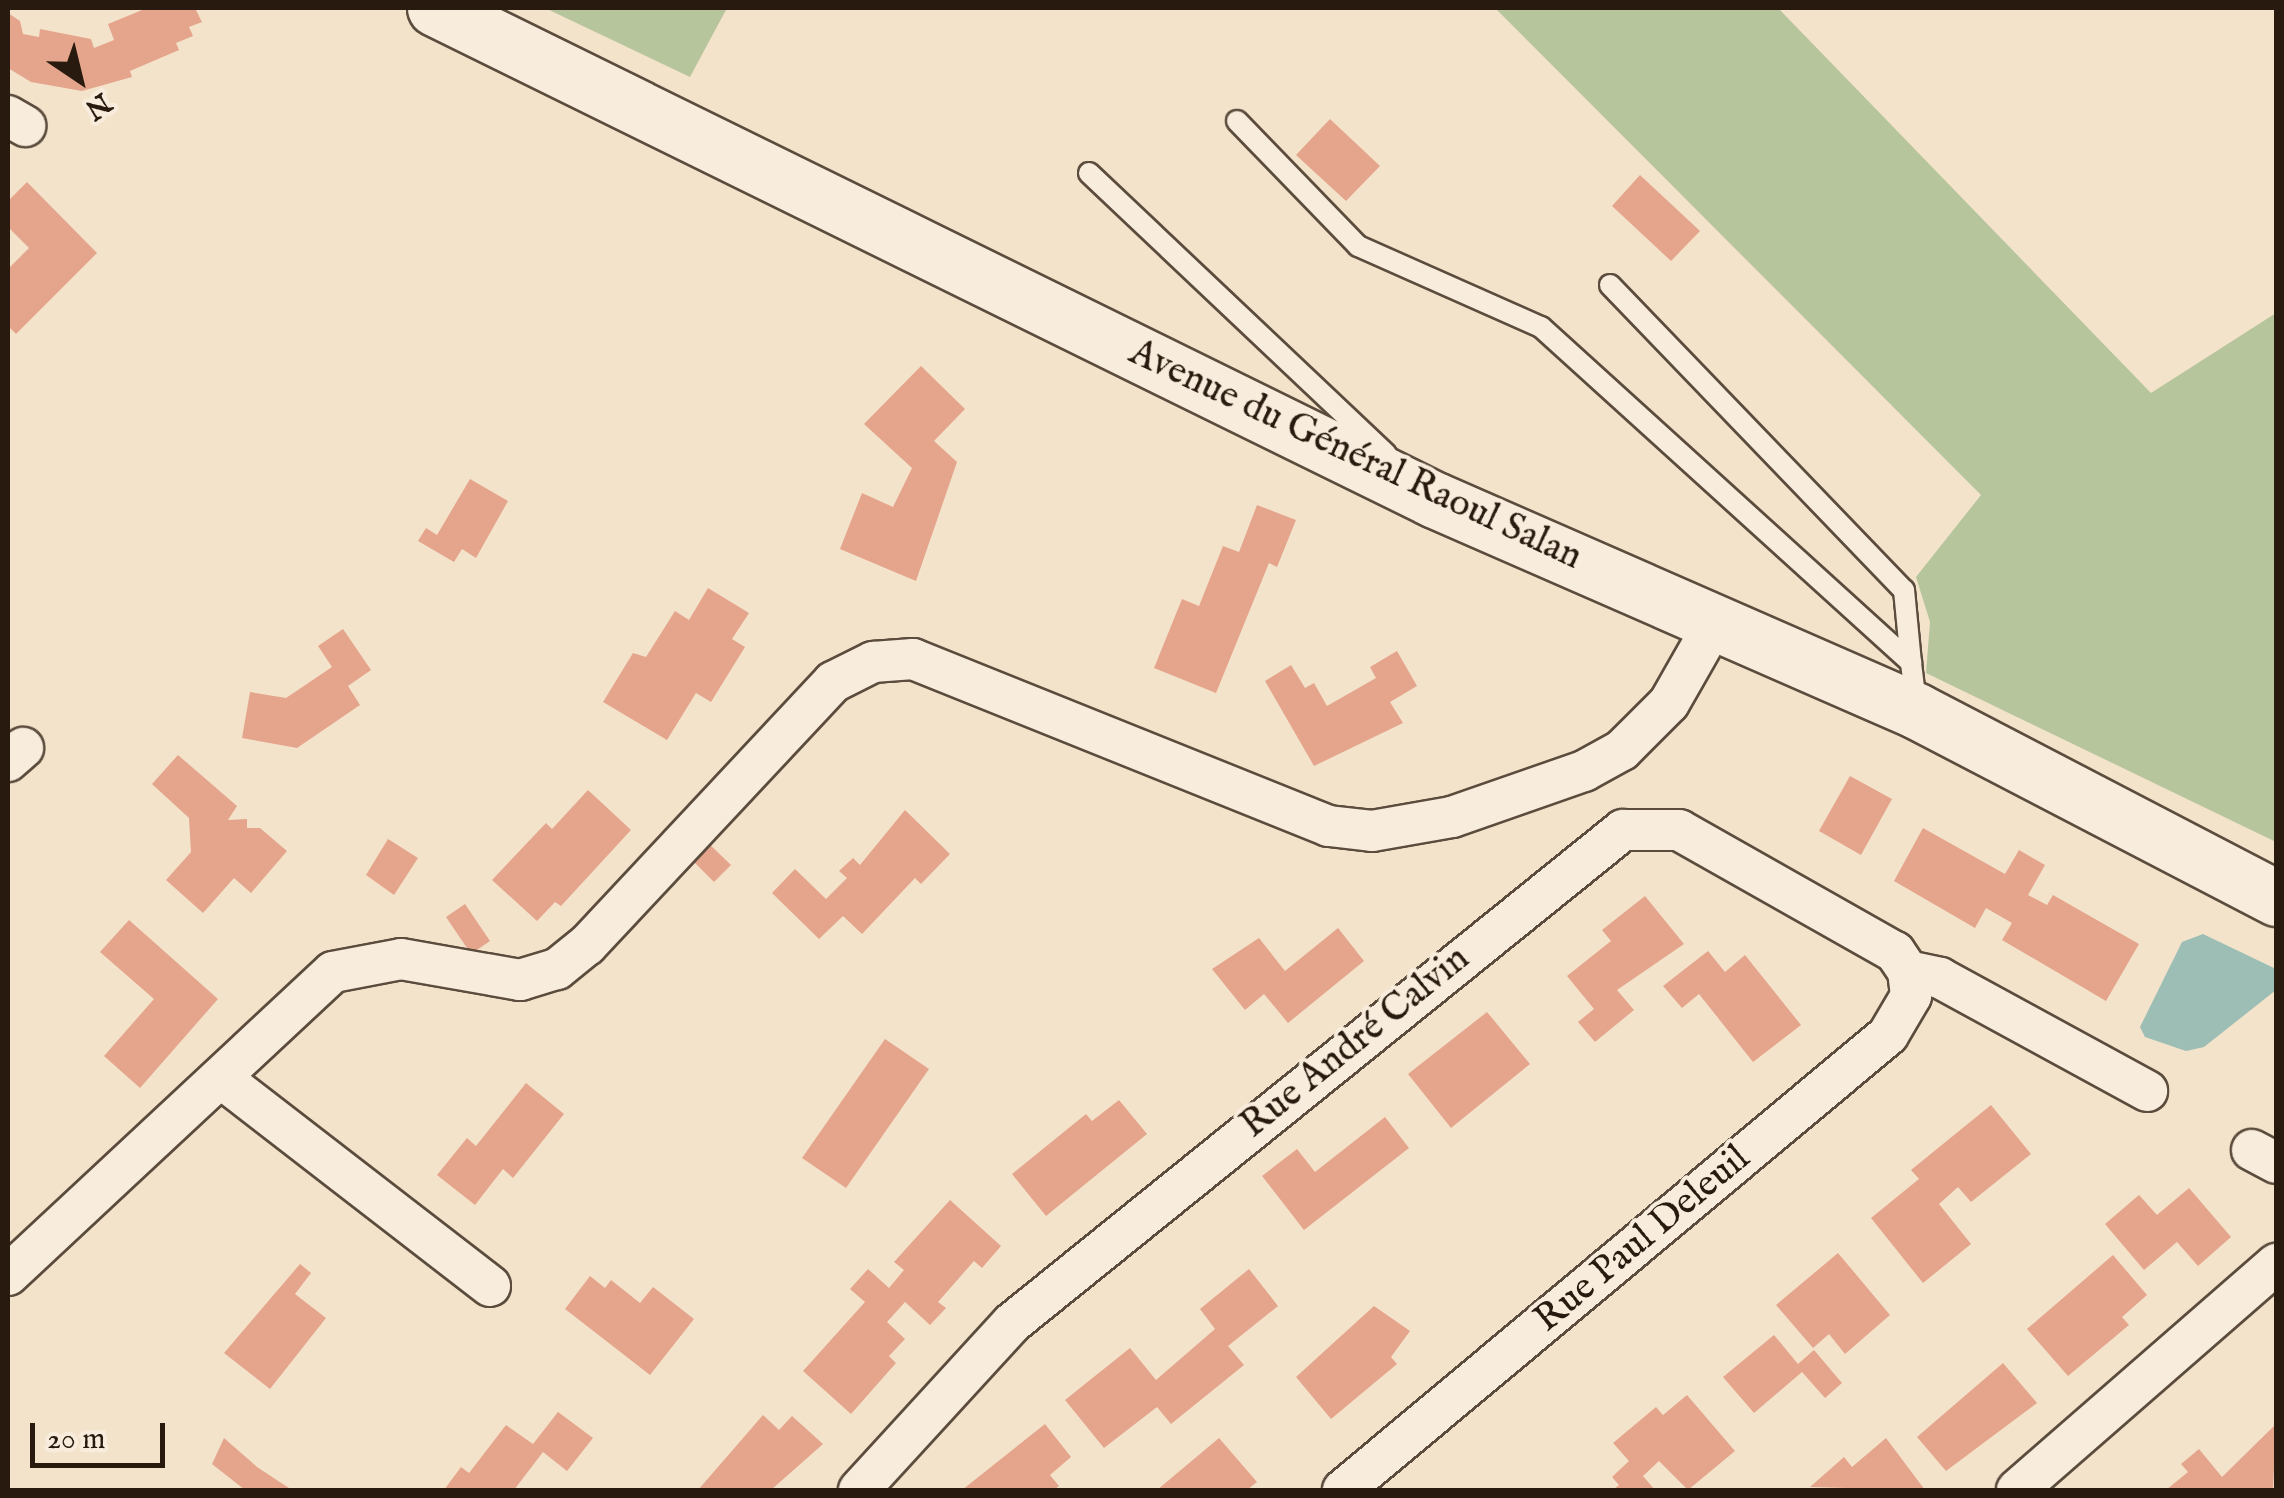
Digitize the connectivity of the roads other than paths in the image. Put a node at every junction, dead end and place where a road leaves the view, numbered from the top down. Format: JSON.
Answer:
{"nodes":[{"id":1,"x":435,"y":8,"type":"edge"},
{"id":2,"x":1237,"y":121,"type":"dead end"},
{"id":3,"x":1088,"y":173,"type":"dead end"},
{"id":4,"x":1610,"y":285,"type":"dead end"},
{"id":5,"x":1435,"y":500,"type":"junction"},
{"id":6,"x":1717,"y":619,"type":"junction"},
{"id":7,"x":1914,"y":687,"type":"junction"},
{"id":8,"x":2276,"y":898,"type":"edge"},
{"id":9,"x":1908,"y":972,"type":"junction"},
{"id":10,"x":221,"y":1078,"type":"junction"},
{"id":11,"x":2148,"y":1091,"type":"dead end"},
{"id":12,"x":2276,"y":1264,"type":"edge"},
{"id":13,"x":8,"y":1274,"type":"edge"},
{"id":14,"x":490,"y":1286,"type":"dead end"},
{"id":15,"x":860,"y":1490,"type":"edge"},
{"id":16,"x":1343,"y":1490,"type":"edge"},
{"id":17,"x":2017,"y":1490,"type":"edge"}],
"edges":[{"from":1,"to":5,"type":"main road","name":"Avenue du Général Raoul Salan"},
{"from":2,"to":7,"type":"lane"},
{"from":3,"to":5,"type":"lane"},
{"from":4,"to":7,"type":"lane"},
{"from":5,"to":6,"type":"main road","name":"Avenue du Général Raoul Salan"},
{"from":6,"to":7,"type":"main road","name":"Avenue du Général Raoul Salan"},
{"from":6,"to":10,"type":"street"},
{"from":7,"to":8,"type":"main road","name":"Avenue du Général Raoul Salan"},
{"from":9,"to":11,"type":"street"},
{"from":9,"to":15,"type":"street","name":"Rue André Calvin"},
{"from":9,"to":16,"type":"street","name":"Rue Paul Deleuil"},
{"from":10,"to":13,"type":"street"},
{"from":10,"to":14,"type":"street"},
{"from":12,"to":17,"type":"street"}]}
